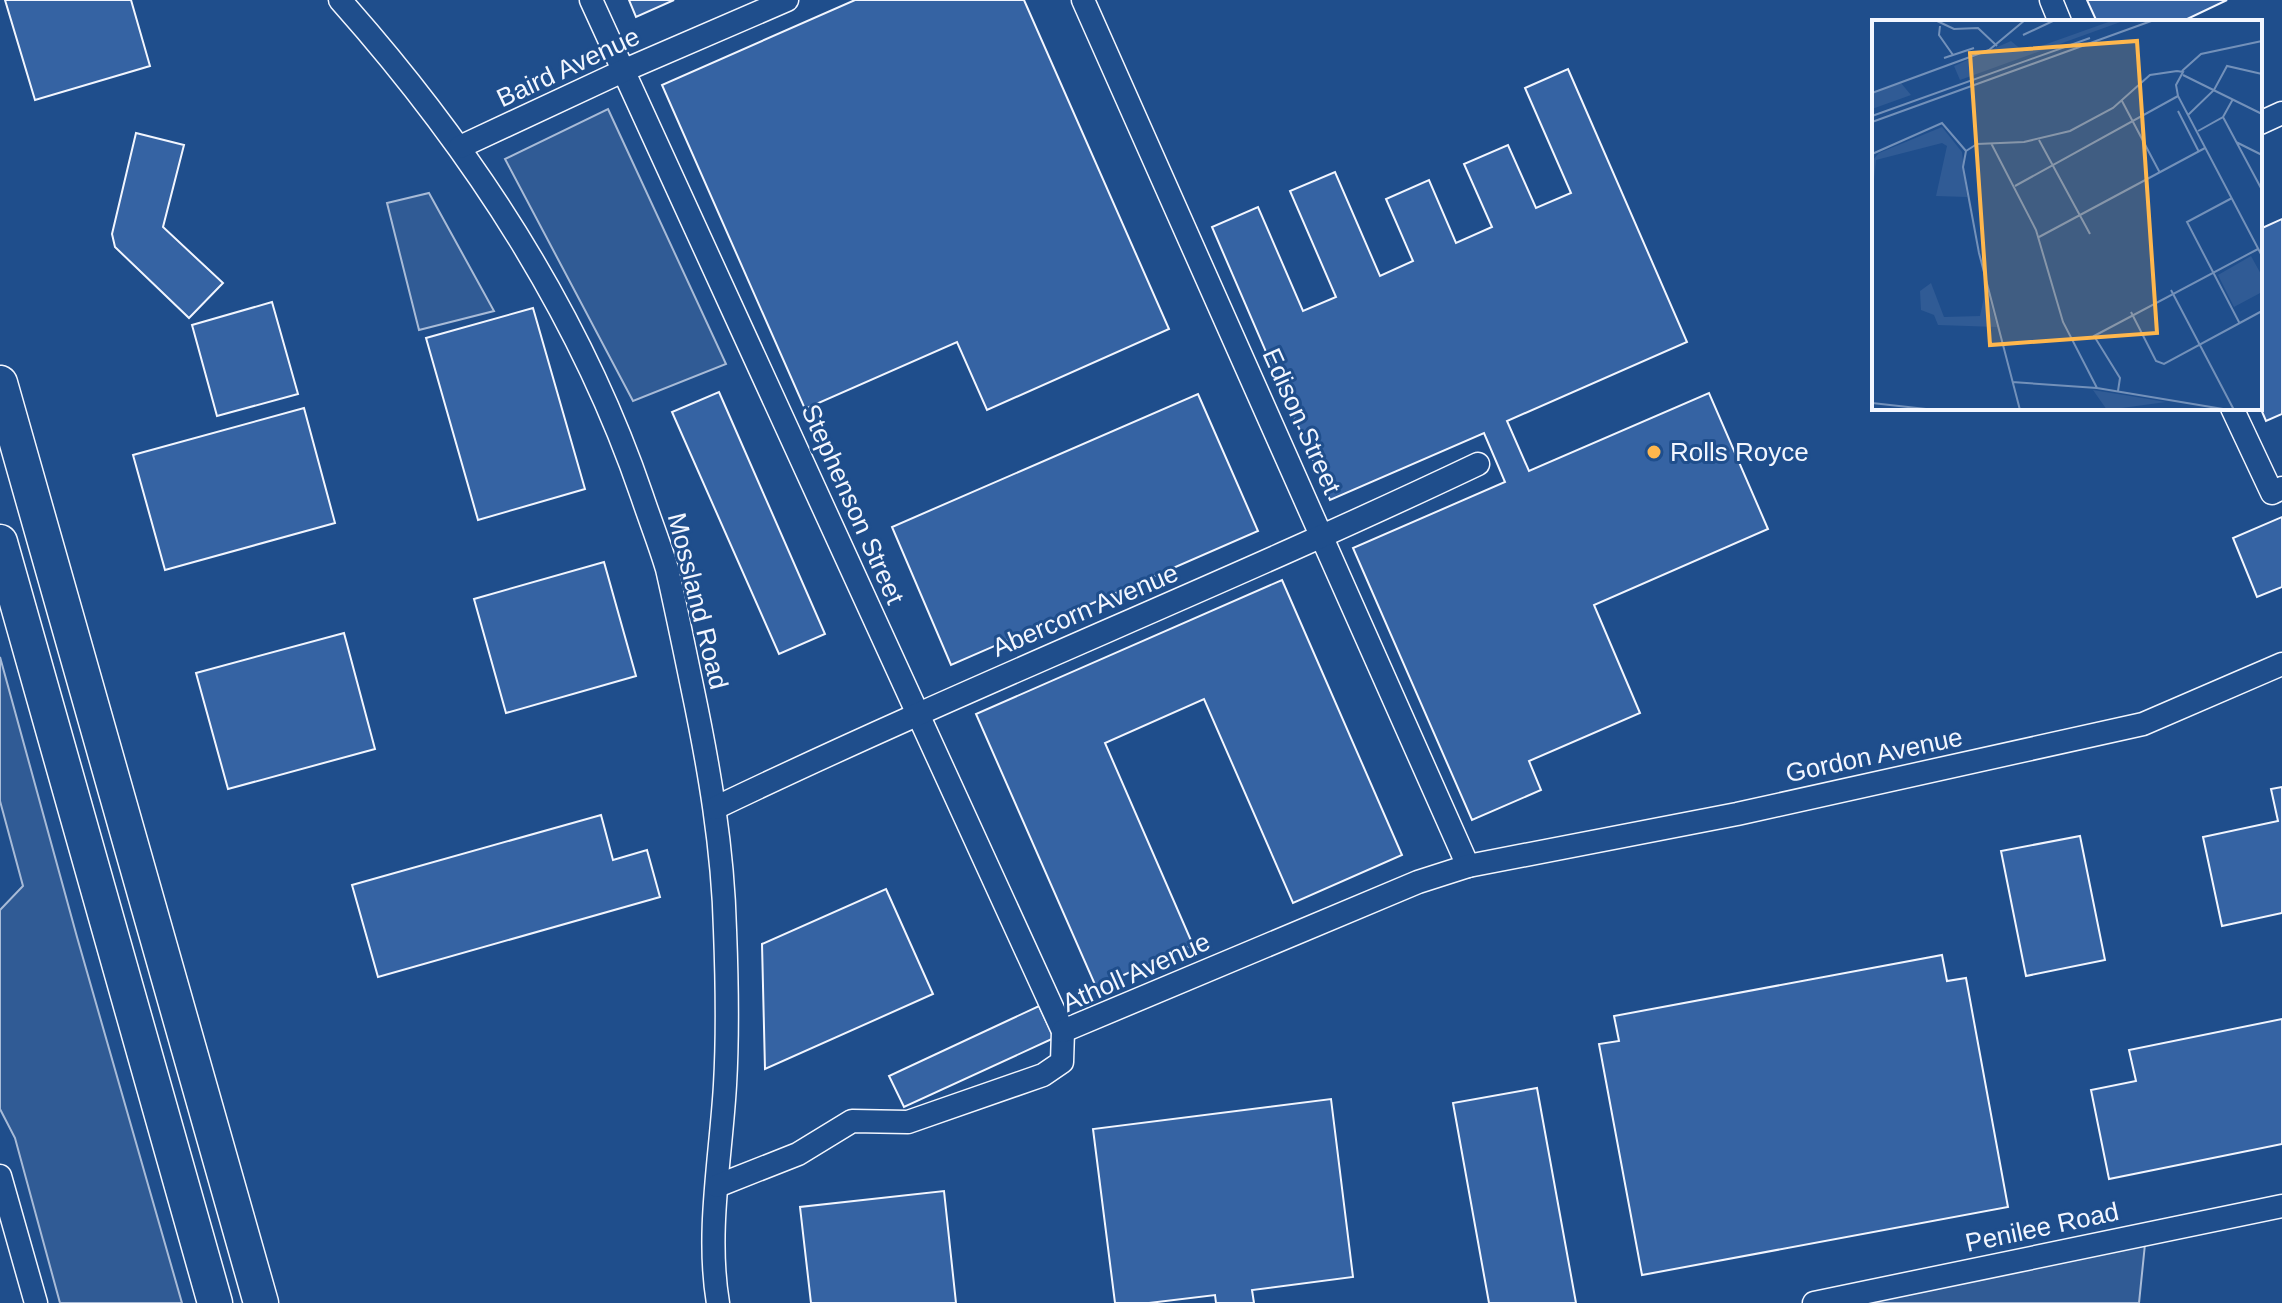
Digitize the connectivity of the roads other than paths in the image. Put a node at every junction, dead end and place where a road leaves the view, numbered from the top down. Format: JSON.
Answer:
{"nodes":[{"id":1,"x":340,"y":0,"type":"edge"},
{"id":2,"x":591,"y":0,"type":"edge"},
{"id":3,"x":787,"y":0,"type":"edge"},
{"id":4,"x":1083,"y":0,"type":"edge"},
{"id":5,"x":2051,"y":0,"type":"edge"},
{"id":6,"x":2059,"y":20,"type":"edge"},
{"id":7,"x":625,"y":70,"type":"junction"},
{"id":8,"x":2282,"y":113,"type":"edge"},
{"id":9,"x":2262,"y":122,"type":"edge"},
{"id":10,"x":460,"y":147,"type":"junction"},
{"id":11,"x":0,"y":369,"type":"edge"},
{"id":12,"x":0,"y":383,"type":"edge"},
{"id":13,"x":2233,"y":410,"type":"edge"},
{"id":14,"x":1478,"y":464,"type":"dead end"},
{"id":15,"x":2277,"y":491,"type":"edge"},
{"id":16,"x":37,"y":511,"type":"junction"},
{"id":17,"x":1324,"y":537,"type":"junction"},
{"id":18,"x":0,"y":542,"type":"edge"},
{"id":19,"x":2282,"y":664,"type":"edge"},
{"id":20,"x":917,"y":714,"type":"junction"},
{"id":21,"x":715,"y":808,"type":"junction"},
{"id":22,"x":1468,"y":866,"type":"junction"},
{"id":23,"x":1063,"y":1031,"type":"junction"},
{"id":24,"x":0,"y":1176,"type":"edge"},
{"id":25,"x":717,"y":1186,"type":"junction"},
{"id":26,"x":2282,"y":1206,"type":"edge"},
{"id":27,"x":36,"y":1303,"type":"edge"},
{"id":28,"x":215,"y":1303,"type":"edge"},
{"id":29,"x":261,"y":1303,"type":"edge"},
{"id":30,"x":718,"y":1303,"type":"edge"},
{"id":31,"x":1814,"y":1303,"type":"edge"}],
"edges":[{"from":1,"to":10,"type":"street","name":"Mossland Road"},
{"from":2,"to":7,"type":"street","name":"Stephenson Street"},
{"from":3,"to":7,"type":"street","name":"Baird Avenue"},
{"from":4,"to":17,"type":"street","name":"Edison Street"},
{"from":5,"to":6,"type":"street"},
{"from":7,"to":10,"type":"street","name":"Baird Avenue"},
{"from":7,"to":20,"type":"street","name":"Stephenson Street"},
{"from":8,"to":9,"type":"street"},
{"from":10,"to":21,"type":"street","name":"Mossland Road"},
{"from":11,"to":16,"type":"highway"},
{"from":12,"to":16,"type":"highway"},
{"from":13,"to":15,"type":"street"},
{"from":14,"to":17,"type":"street","name":"Abercorn Avenue"},
{"from":16,"to":29,"type":"highway"},
{"from":17,"to":20,"type":"street","name":"Abercorn Avenue"},
{"from":17,"to":22,"type":"street","name":"Edison Street"},
{"from":18,"to":28,"type":"highway"},
{"from":19,"to":22,"type":"street","name":"Gordon Avenue"},
{"from":20,"to":21,"type":"street","name":"Abercorn Avenue"},
{"from":20,"to":23,"type":"street","name":"Stephenson Street"},
{"from":21,"to":25,"type":"street","name":"Mossland Road"},
{"from":22,"to":23,"type":"street","name":"Atholl Avenue"},
{"from":23,"to":25,"type":"street","name":"Atholl Avenue"},
{"from":24,"to":27,"type":"street"},
{"from":25,"to":30,"type":"street","name":"Mossland Road"},
{"from":26,"to":31,"type":"street","name":"Penilee Road"}]}
